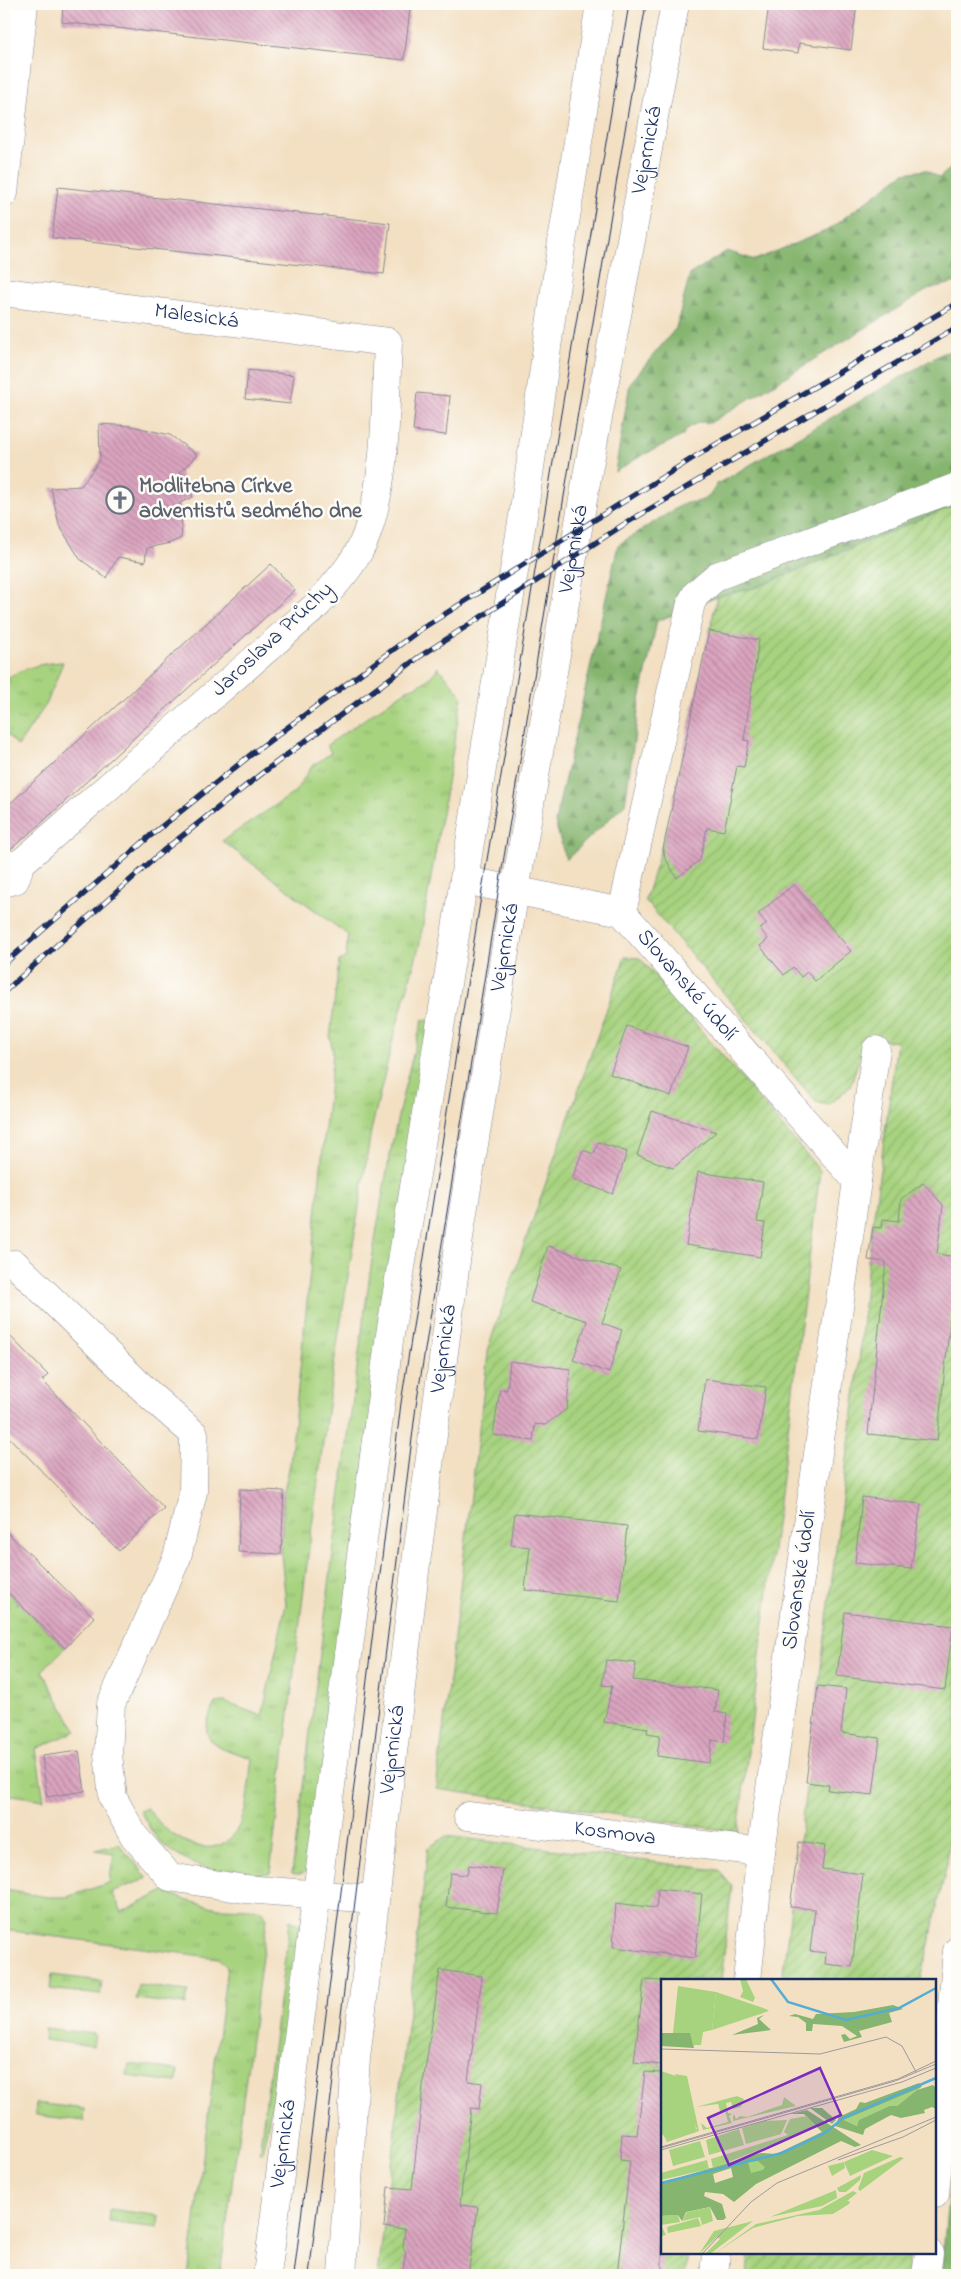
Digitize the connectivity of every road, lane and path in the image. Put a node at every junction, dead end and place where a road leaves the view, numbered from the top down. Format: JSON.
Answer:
{"nodes":[{"id":1,"x":24,"y":4,"type":"edge"},
{"id":2,"x":600,"y":4,"type":"edge"},
{"id":3,"x":675,"y":4,"type":"edge"},
{"id":4,"x":4,"y":193,"type":"edge"},
{"id":5,"x":4,"y":292,"type":"edge"},
{"id":6,"x":388,"y":342,"type":"joint"},
{"id":7,"x":957,"y":486,"type":"edge"},
{"id":8,"x":10,"y":871,"type":"edge"},
{"id":9,"x":464,"y":880,"type":"junction"},
{"id":10,"x":514,"y":890,"type":"junction"},
{"id":11,"x":622,"y":912,"type":"junction"},
{"id":12,"x":876,"y":1050,"type":"dead end"},
{"id":13,"x":857,"y":1181,"type":"junction"},
{"id":14,"x":15,"y":1264,"type":"dead end"},
{"id":15,"x":468,"y":1816,"type":"dead end"},
{"id":16,"x":761,"y":1852,"type":"junction"},
{"id":17,"x":317,"y":1893,"type":"junction"},
{"id":18,"x":374,"y":1899,"type":"junction"},
{"id":19,"x":957,"y":1951,"type":"edge"},
{"id":20,"x":746,"y":1979,"type":"edge"},
{"id":21,"x":936,"y":2183,"type":"edge"},
{"id":22,"x":716,"y":2254,"type":"edge"},
{"id":23,"x":929,"y":2254,"type":"edge"},
{"id":24,"x":267,"y":2275,"type":"edge"},
{"id":25,"x":342,"y":2275,"type":"edge"},
{"id":26,"x":714,"y":2275,"type":"edge"},
{"id":27,"x":926,"y":2275,"type":"edge"}],
"edges":[{"from":1,"to":4,"type":"street"},
{"from":2,"to":9,"type":"street","name":"Vejprnická"},
{"from":3,"to":10,"type":"street","name":"Vejprnická"},
{"from":5,"to":6,"type":"street","name":"Malesická"},
{"from":6,"to":8,"type":"street","name":"Jaroslava Průchy"},
{"from":7,"to":11,"type":"street"},
{"from":9,"to":10,"type":"street","name":"Slovanské údolí"},
{"from":9,"to":17,"type":"street","name":"Vejprnická"},
{"from":10,"to":11,"type":"street","name":"Slovanské údolí"},
{"from":10,"to":18,"type":"street","name":"Vejprnická"},
{"from":11,"to":13,"type":"street","name":"Slovanské údolí"},
{"from":12,"to":13,"type":"street","name":"Slovanské údolí"},
{"from":13,"to":16,"type":"street","name":"Slovanské údolí"},
{"from":14,"to":17,"type":"street"},
{"from":15,"to":16,"type":"street","name":"Kosmova"},
{"from":16,"to":20,"type":"street","name":"Slovanské údolí"},
{"from":17,"to":18,"type":"street"},
{"from":17,"to":24,"type":"street","name":"Vejprnická"},
{"from":18,"to":25,"type":"street","name":"Vejprnická"},
{"from":19,"to":21,"type":"street"},
{"from":22,"to":26,"type":"street"},
{"from":23,"to":27,"type":"street"}]}
